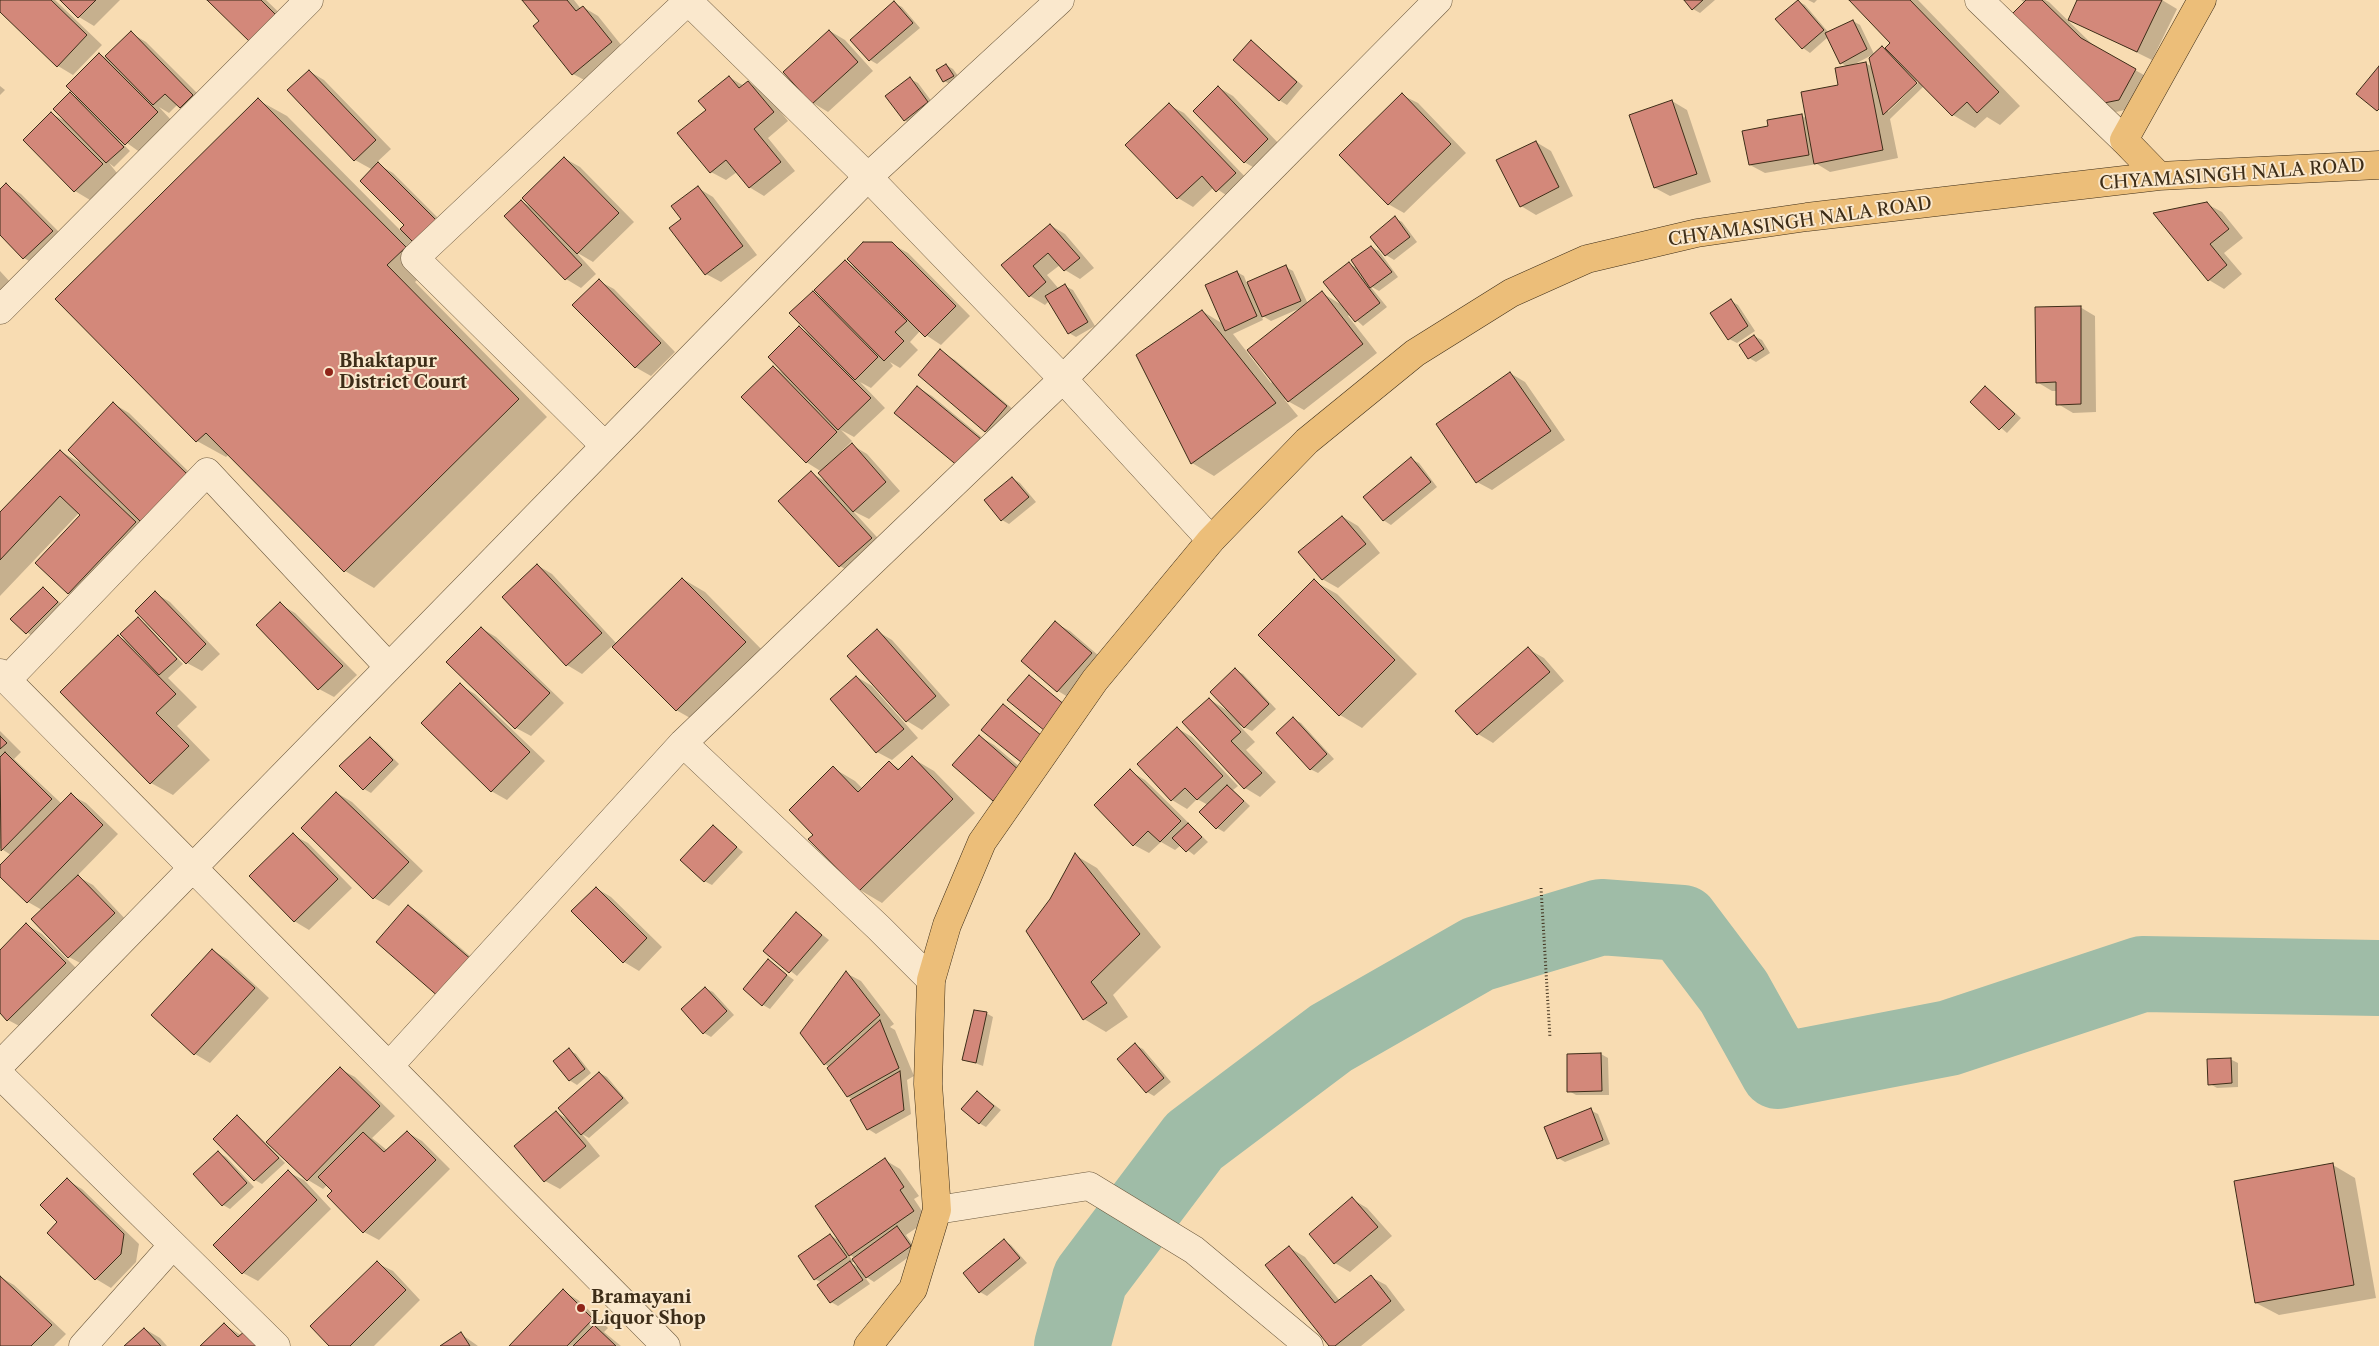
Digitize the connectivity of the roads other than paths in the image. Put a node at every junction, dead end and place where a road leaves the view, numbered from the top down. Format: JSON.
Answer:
{"nodes":[{"id":1,"x":309,"y":0,"type":"edge"},
{"id":2,"x":688,"y":0,"type":"edge"},
{"id":3,"x":1060,"y":0,"type":"edge"},
{"id":4,"x":1438,"y":0,"type":"edge"},
{"id":5,"x":1979,"y":0,"type":"edge"},
{"id":6,"x":2202,"y":0,"type":"edge"},
{"id":7,"x":2124,"y":140,"type":"junction"},
{"id":8,"x":2379,"y":165,"type":"edge"},
{"id":9,"x":2159,"y":176,"type":"junction"},
{"id":10,"x":868,"y":177,"type":"junction"},
{"id":11,"x":0,"y":310,"type":"edge"},
{"id":12,"x":1063,"y":379,"type":"junction"},
{"id":13,"x":604,"y":446,"type":"junction"},
{"id":14,"x":1211,"y":540,"type":"junction"},
{"id":15,"x":388,"y":666,"type":"junction"},
{"id":16,"x":4,"y":676,"type":"edge"},
{"id":17,"x":683,"y":743,"type":"junction"},
{"id":18,"x":192,"y":867,"type":"junction"},
{"id":19,"x":931,"y":980,"type":"junction"},
{"id":20,"x":0,"y":1065,"type":"edge"},
{"id":21,"x":390,"y":1066,"type":"junction"},
{"id":22,"x":0,"y":1075,"type":"edge"},
{"id":23,"x":937,"y":1210,"type":"junction"},
{"id":24,"x":172,"y":1246,"type":"junction"},
{"id":25,"x":83,"y":1346,"type":"edge"},
{"id":26,"x":276,"y":1346,"type":"edge"},
{"id":27,"x":666,"y":1346,"type":"edge"},
{"id":28,"x":868,"y":1346,"type":"edge"},
{"id":29,"x":1309,"y":1346,"type":"edge"}],
"edges":[{"from":1,"to":11,"type":"street"},
{"from":2,"to":10,"type":"street"},
{"from":2,"to":13,"type":"street"},
{"from":3,"to":10,"type":"street"},
{"from":4,"to":12,"type":"street"},
{"from":5,"to":7,"type":"street"},
{"from":6,"to":7,"type":"main road"},
{"from":7,"to":9,"type":"main road"},
{"from":8,"to":9,"type":"main road","name":"CHYAMASINGH NALA ROAD"},
{"from":9,"to":14,"type":"main road","name":"CHYAMASINGH NALA ROAD"},
{"from":10,"to":12,"type":"street"},
{"from":10,"to":13,"type":"street"},
{"from":12,"to":14,"type":"street"},
{"from":12,"to":17,"type":"street"},
{"from":13,"to":15,"type":"street"},
{"from":14,"to":19,"type":"main road","name":"CHYAMASINGH NALA ROAD"},
{"from":15,"to":16,"type":"street"},
{"from":15,"to":18,"type":"street"},
{"from":16,"to":18,"type":"street"},
{"from":17,"to":19,"type":"street"},
{"from":17,"to":21,"type":"street"},
{"from":18,"to":20,"type":"street"},
{"from":18,"to":21,"type":"street"},
{"from":19,"to":23,"type":"main road","name":"CHYAMASINGH NALA ROAD"},
{"from":21,"to":27,"type":"street"},
{"from":22,"to":24,"type":"street"},
{"from":23,"to":28,"type":"main road","name":"CHYAMASINGH NALA ROAD"},
{"from":23,"to":29,"type":"street"},
{"from":24,"to":25,"type":"street"},
{"from":24,"to":26,"type":"street"}]}
